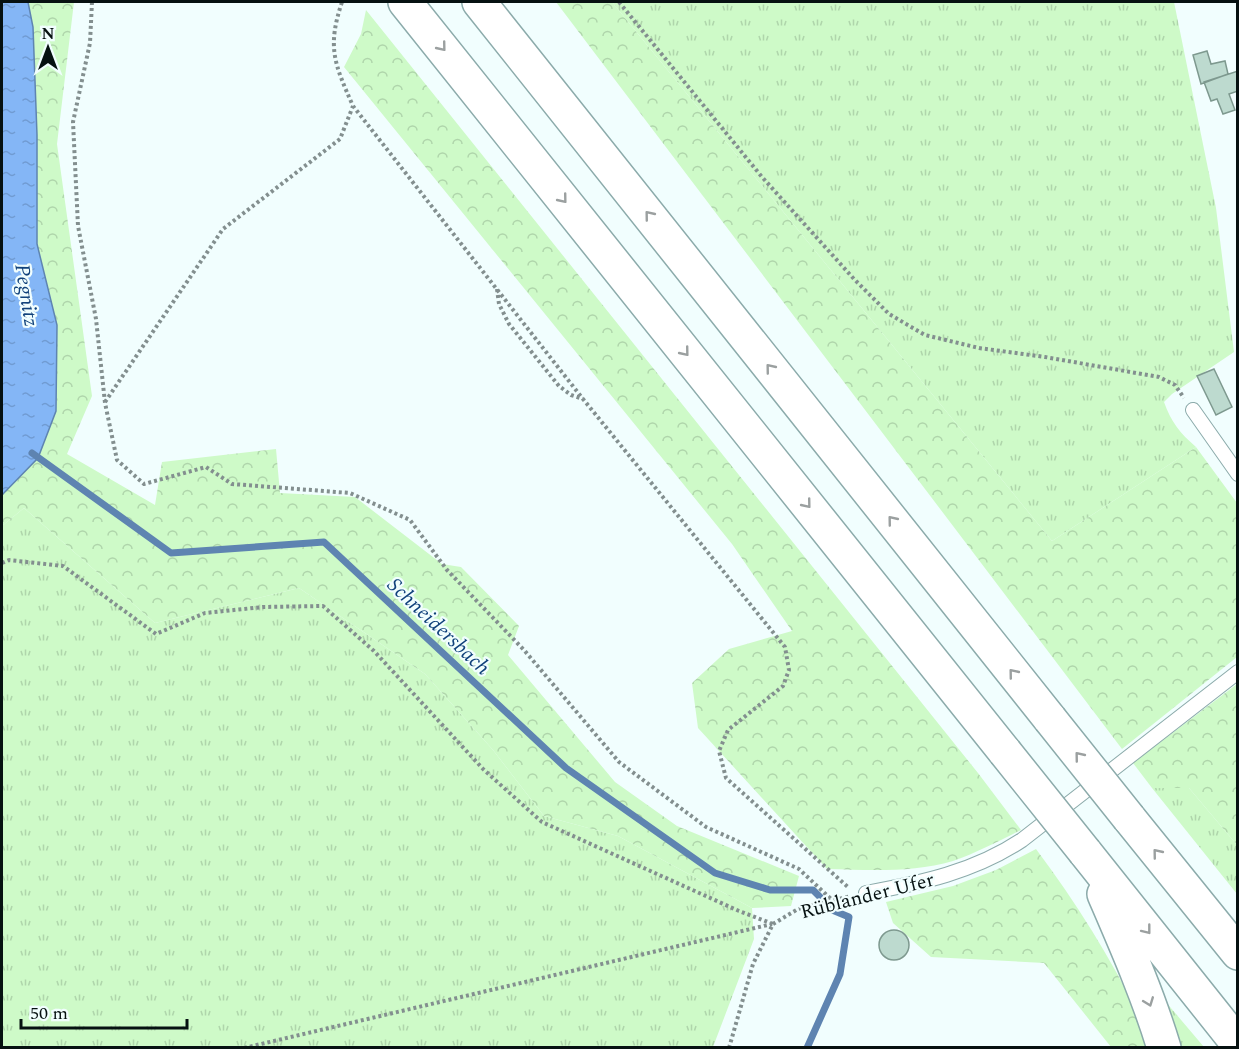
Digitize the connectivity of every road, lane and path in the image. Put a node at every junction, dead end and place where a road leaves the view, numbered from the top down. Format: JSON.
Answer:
{"nodes":[{"id":1,"x":92,"y":2,"type":"edge"},
{"id":2,"x":342,"y":2,"type":"edge"},
{"id":3,"x":405,"y":2,"type":"edge"},
{"id":4,"x":479,"y":2,"type":"edge"},
{"id":5,"x":619,"y":2,"type":"edge"},
{"id":6,"x":353,"y":106,"type":"junction"},
{"id":7,"x":497,"y":288,"type":"junction"},
{"id":8,"x":584,"y":399,"type":"junction"},
{"id":9,"x":105,"y":403,"type":"junction"},
{"id":10,"x":1193,"y":410,"type":"joint"},
{"id":11,"x":1238,"y":474,"type":"edge"},
{"id":12,"x":2,"y":563,"type":"edge"},
{"id":13,"x":1238,"y":672,"type":"edge"},
{"id":14,"x":1084,"y":852,"type":"junction"},
{"id":15,"x":1186,"y":887,"type":"junction"},
{"id":16,"x":861,"y":894,"type":"junction"},
{"id":17,"x":832,"y":900,"type":"junction"},
{"id":18,"x":773,"y":924,"type":"junction"},
{"id":19,"x":1238,"y":937,"type":"edge"},
{"id":20,"x":1238,"y":953,"type":"edge"},
{"id":21,"x":1238,"y":1044,"type":"edge"},
{"id":22,"x":244,"y":1047,"type":"edge"},
{"id":23,"x":729,"y":1047,"type":"edge"},
{"id":24,"x":1164,"y":1047,"type":"edge"}],
"edges":[{"from":1,"to":9,"type":"path"},
{"from":2,"to":6,"type":"path"},
{"from":3,"to":14,"type":"highway","one_way":true,"bridge":true},
{"from":15,"to":4,"type":"highway","one_way":true,"bridge":true},
{"from":5,"to":10,"type":"path"},
{"from":6,"to":7,"type":"path"},
{"from":6,"to":9,"type":"path"},
{"from":7,"to":8,"type":"path"},
{"from":7,"to":8,"type":"path"},
{"from":8,"to":16,"type":"path"},
{"from":9,"to":17,"type":"path"},
{"from":10,"to":11,"type":"lane"},
{"from":12,"to":18,"type":"path"},
{"from":13,"to":16,"type":"lane","name":"Rüblander Ufer"},
{"from":14,"to":21,"type":"highway","one_way":true},
{"from":14,"to":24,"type":"highway","one_way":true},
{"from":15,"to":19,"type":"highway"},
{"from":15,"to":20,"type":"highway"},
{"from":16,"to":17,"type":"path","name":"Rüblander Ufer"},
{"from":17,"to":18,"type":"path","name":"Rüblander Ufer"},
{"from":18,"to":22,"type":"path","name":"Rüblander Ufer"},
{"from":18,"to":23,"type":"path"}]}
